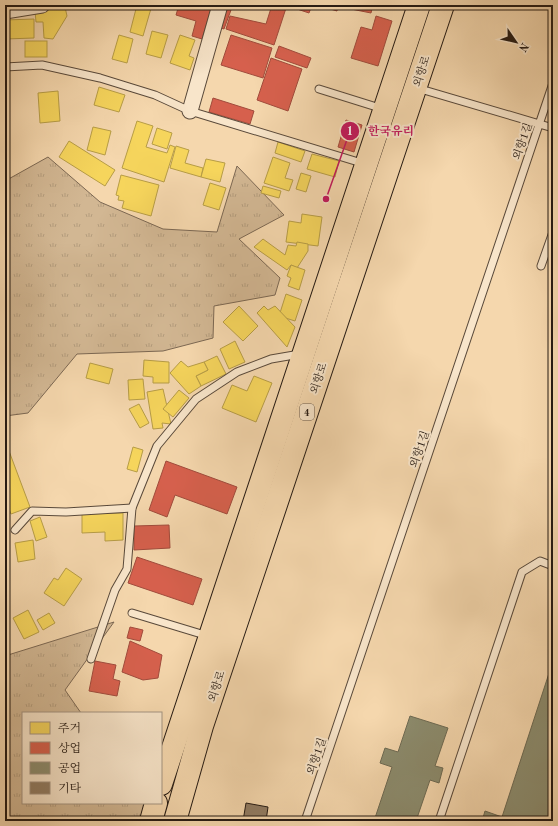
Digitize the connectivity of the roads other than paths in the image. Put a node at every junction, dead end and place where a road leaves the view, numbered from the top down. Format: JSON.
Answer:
{"nodes":[{"id":1,"x":42,"y":5,"type":"edge"},
{"id":2,"x":220,"y":5,"type":"edge"},
{"id":3,"x":419,"y":5,"type":"edge"},
{"id":4,"x":443,"y":5,"type":"edge"},
{"id":5,"x":5,"y":12,"type":"edge"},
{"id":6,"x":5,"y":67,"type":"edge"},
{"id":7,"x":553,"y":83,"type":"edge"},
{"id":8,"x":415,"y":87,"type":"junction"},
{"id":9,"x":319,"y":89,"type":"dead end"},
{"id":10,"x":385,"y":109,"type":"junction"},
{"id":11,"x":190,"y":111,"type":"junction"},
{"id":12,"x":539,"y":124,"type":"junction"},
{"id":13,"x":553,"y":128,"type":"edge"},
{"id":14,"x":367,"y":165,"type":"junction"},
{"id":15,"x":553,"y":232,"type":"edge"},
{"id":16,"x":541,"y":266,"type":"dead end"},
{"id":17,"x":304,"y":353,"type":"junction"},
{"id":18,"x":132,"y":508,"type":"junction"},
{"id":19,"x":15,"y":530,"type":"dead end"},
{"id":20,"x":553,"y":566,"type":"edge"},
{"id":21,"x":132,"y":613,"type":"dead end"},
{"id":22,"x":210,"y":636,"type":"junction"},
{"id":23,"x":91,"y":659,"type":"dead end"},
{"id":24,"x":162,"y":781,"type":"edge"},
{"id":25,"x":156,"y":804,"type":"edge"},
{"id":26,"x":151,"y":821,"type":"edge"},
{"id":27,"x":175,"y":821,"type":"edge"},
{"id":28,"x":305,"y":821,"type":"edge"},
{"id":29,"x":439,"y":821,"type":"edge"}],
"edges":[{"from":1,"to":5,"type":"street"},
{"from":2,"to":11,"type":"street"},
{"from":3,"to":10,"type":"main road","name":"외항로","number":"4"},
{"from":4,"to":8,"type":"main road","name":"외항로","number":"4"},
{"from":6,"to":11,"type":"lane"},
{"from":7,"to":12,"type":"lane","name":"외항1길"},
{"from":8,"to":12,"type":"lane"},
{"from":8,"to":27,"type":"main road","name":"외항로","number":"4"},
{"from":9,"to":10,"type":"lane"},
{"from":10,"to":14,"type":"main road","name":"외항로","number":"4"},
{"from":11,"to":14,"type":"lane"},
{"from":12,"to":13,"type":"lane"},
{"from":12,"to":28,"type":"lane","name":"외항1길"},
{"from":14,"to":17,"type":"main road","name":"외항로","number":"4"},
{"from":15,"to":16,"type":"lane"},
{"from":17,"to":18,"type":"lane"},
{"from":17,"to":22,"type":"main road","name":"외항로","number":"4"},
{"from":18,"to":19,"type":"lane"},
{"from":18,"to":23,"type":"lane"},
{"from":20,"to":29,"type":"lane"},
{"from":21,"to":22,"type":"lane"},
{"from":22,"to":24,"type":"main road","name":"외항로","number":"4"},
{"from":25,"to":26,"type":"main road"}]}
